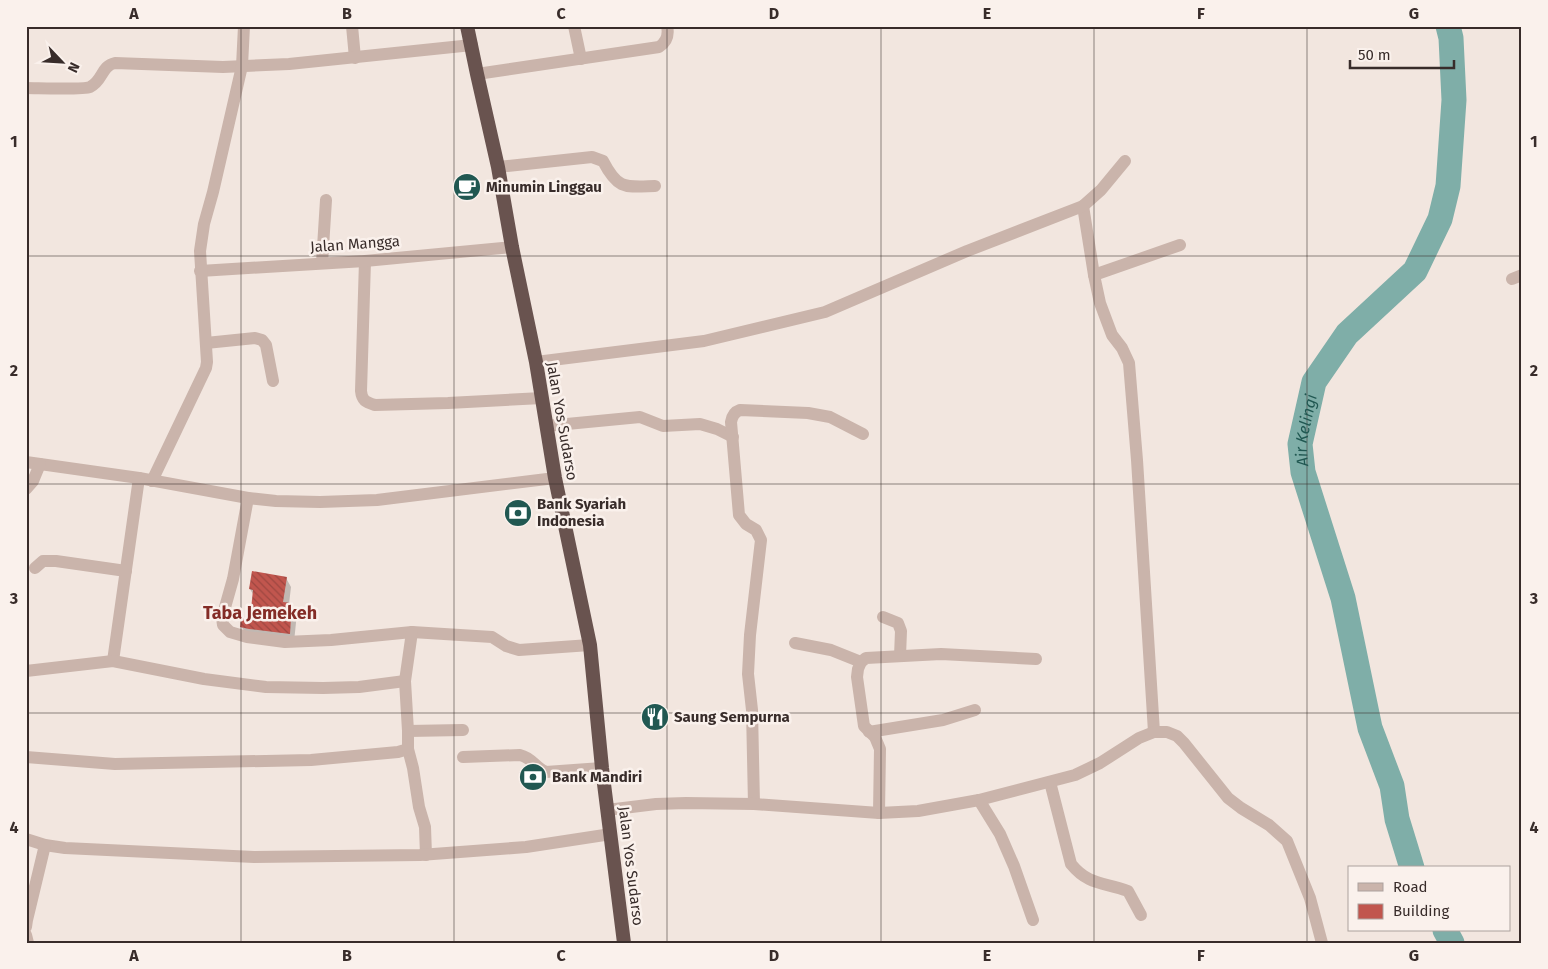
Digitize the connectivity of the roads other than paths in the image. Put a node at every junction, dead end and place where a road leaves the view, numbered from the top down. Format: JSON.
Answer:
{"nodes":[{"id":1,"x":244,"y":26,"type":"edge"},
{"id":2,"x":352,"y":26,"type":"edge"},
{"id":3,"x":468,"y":26,"type":"edge"},
{"id":4,"x":574,"y":26,"type":"edge"},
{"id":5,"x":671,"y":27,"type":"edge"},
{"id":6,"x":472,"y":45,"type":"junction"},
{"id":7,"x":355,"y":58,"type":"junction"},
{"id":8,"x":581,"y":60,"type":"junction"},
{"id":9,"x":242,"y":66,"type":"junction"},
{"id":10,"x":476,"y":74,"type":"junction"},
{"id":11,"x":26,"y":88,"type":"edge"},
{"id":12,"x":1125,"y":161,"type":"dead end"},
{"id":13,"x":498,"y":167,"type":"junction"},
{"id":14,"x":655,"y":186,"type":"dead end"},
{"id":15,"x":326,"y":200,"type":"dead end"},
{"id":16,"x":1083,"y":206,"type":"junction"},
{"id":17,"x":1180,"y":245,"type":"dead end"},
{"id":18,"x":512,"y":247,"type":"junction"},
{"id":19,"x":365,"y":261,"type":"junction"},
{"id":20,"x":322,"y":263,"type":"junction"},
{"id":21,"x":200,"y":271,"type":"junction"},
{"id":22,"x":1094,"y":275,"type":"junction"},
{"id":23,"x":206,"y":343,"type":"junction"},
{"id":24,"x":536,"y":362,"type":"junction"},
{"id":25,"x":273,"y":381,"type":"dead end"},
{"id":26,"x":542,"y":398,"type":"junction"},
{"id":27,"x":546,"y":426,"type":"junction"},
{"id":28,"x":863,"y":434,"type":"dead end"},
{"id":29,"x":732,"y":437,"type":"junction"},
{"id":30,"x":26,"y":462,"type":"edge"},
{"id":31,"x":40,"y":464,"type":"junction"},
{"id":32,"x":555,"y":478,"type":"junction"},
{"id":33,"x":145,"y":479,"type":"junction"},
{"id":34,"x":26,"y":489,"type":"edge"},
{"id":35,"x":248,"y":498,"type":"junction"},
{"id":36,"x":35,"y":568,"type":"dead end"},
{"id":37,"x":126,"y":570,"type":"junction"},
{"id":38,"x":884,"y":617,"type":"dead end"},
{"id":39,"x":412,"y":632,"type":"junction"},
{"id":40,"x":795,"y":643,"type":"dead end"},
{"id":41,"x":590,"y":645,"type":"junction"},
{"id":42,"x":900,"y":656,"type":"junction"},
{"id":43,"x":1036,"y":659,"type":"dead end"},
{"id":44,"x":113,"y":661,"type":"junction"},
{"id":45,"x":861,"y":662,"type":"junction"},
{"id":46,"x":26,"y":671,"type":"edge"},
{"id":47,"x":405,"y":681,"type":"junction"},
{"id":48,"x":975,"y":710,"type":"dead end"},
{"id":49,"x":463,"y":730,"type":"dead end"},
{"id":50,"x":408,"y":731,"type":"junction"},
{"id":51,"x":869,"y":732,"type":"junction"},
{"id":52,"x":1154,"y":732,"type":"junction"},
{"id":53,"x":408,"y":749,"type":"junction"},
{"id":54,"x":26,"y":757,"type":"edge"},
{"id":55,"x":463,"y":757,"type":"dead end"},
{"id":56,"x":602,"y":768,"type":"junction"},
{"id":57,"x":1050,"y":782,"type":"junction"},
{"id":58,"x":979,"y":800,"type":"junction"},
{"id":59,"x":754,"y":804,"type":"junction"},
{"id":60,"x":607,"y":810,"type":"junction"},
{"id":61,"x":879,"y":813,"type":"junction"},
{"id":62,"x":611,"y":834,"type":"junction"},
{"id":63,"x":26,"y":839,"type":"edge"},
{"id":64,"x":45,"y":845,"type":"junction"},
{"id":65,"x":426,"y":855,"type":"junction"},
{"id":66,"x":1140,"y":916,"type":"dead end"},
{"id":67,"x":1033,"y":920,"type":"dead end"},
{"id":68,"x":26,"y":927,"type":"edge"},
{"id":69,"x":26,"y":935,"type":"edge"},
{"id":70,"x":28,"y":943,"type":"edge"},
{"id":71,"x":624,"y":943,"type":"edge"},
{"id":72,"x":1322,"y":943,"type":"edge"}],
"edges":[{"from":1,"to":9,"type":"street"},
{"from":2,"to":7,"type":"street"},
{"from":3,"to":6,"type":"highway","name":"Jalan Yos Sudarso"},
{"from":4,"to":8,"type":"street"},
{"from":5,"to":8,"type":"street"},
{"from":6,"to":7,"type":"street"},
{"from":6,"to":10,"type":"highway","name":"Jalan Yos Sudarso"},
{"from":7,"to":9,"type":"street"},
{"from":8,"to":10,"type":"street"},
{"from":9,"to":11,"type":"street"},
{"from":9,"to":21,"type":"street"},
{"from":10,"to":13,"type":"highway","name":"Jalan Yos Sudarso"},
{"from":12,"to":16,"type":"street"},
{"from":13,"to":14,"type":"street"},
{"from":13,"to":18,"type":"highway","name":"Jalan Yos Sudarso"},
{"from":15,"to":20,"type":"street"},
{"from":16,"to":22,"type":"street"},
{"from":16,"to":24,"type":"street"},
{"from":17,"to":22,"type":"street"},
{"from":18,"to":19,"type":"street","name":"Jalan Mangga"},
{"from":18,"to":24,"type":"highway","name":"Jalan Yos Sudarso"},
{"from":19,"to":20,"type":"street","name":"Jalan Mangga"},
{"from":19,"to":26,"type":"street"},
{"from":20,"to":21,"type":"street","name":"Jalan Mangga"},
{"from":21,"to":23,"type":"street"},
{"from":22,"to":52,"type":"street"},
{"from":23,"to":25,"type":"street"},
{"from":23,"to":33,"type":"street"},
{"from":24,"to":26,"type":"highway","name":"Jalan Yos Sudarso"},
{"from":26,"to":27,"type":"highway","name":"Jalan Yos Sudarso"},
{"from":27,"to":29,"type":"street"},
{"from":27,"to":32,"type":"highway","name":"Jalan Yos Sudarso"},
{"from":28,"to":29,"type":"street"},
{"from":29,"to":59,"type":"street"},
{"from":30,"to":31,"type":"street"},
{"from":31,"to":33,"type":"street"},
{"from":31,"to":34,"type":"street"},
{"from":32,"to":35,"type":"street"},
{"from":32,"to":41,"type":"highway","name":"Jalan Yos Sudarso"},
{"from":33,"to":35,"type":"street"},
{"from":33,"to":37,"type":"street"},
{"from":35,"to":39,"type":"street"},
{"from":36,"to":37,"type":"street"},
{"from":37,"to":44,"type":"street"},
{"from":38,"to":42,"type":"street"},
{"from":39,"to":41,"type":"street"},
{"from":39,"to":47,"type":"street"},
{"from":40,"to":45,"type":"street"},
{"from":41,"to":56,"type":"highway","name":"Jalan Yos Sudarso"},
{"from":42,"to":43,"type":"street"},
{"from":42,"to":45,"type":"street"},
{"from":44,"to":46,"type":"street"},
{"from":44,"to":47,"type":"street"},
{"from":45,"to":51,"type":"street"},
{"from":47,"to":50,"type":"street"},
{"from":48,"to":51,"type":"street"},
{"from":49,"to":50,"type":"street"},
{"from":50,"to":53,"type":"street"},
{"from":51,"to":61,"type":"street"},
{"from":52,"to":57,"type":"street"},
{"from":52,"to":72,"type":"street"},
{"from":53,"to":54,"type":"street"},
{"from":53,"to":65,"type":"street"},
{"from":55,"to":56,"type":"street"},
{"from":56,"to":60,"type":"highway","name":"Jalan Yos Sudarso"},
{"from":57,"to":58,"type":"street"},
{"from":57,"to":66,"type":"street"},
{"from":58,"to":61,"type":"street"},
{"from":58,"to":67,"type":"street"},
{"from":59,"to":60,"type":"street"},
{"from":59,"to":61,"type":"street"},
{"from":60,"to":62,"type":"highway","name":"Jalan Yos Sudarso"},
{"from":62,"to":65,"type":"street"},
{"from":62,"to":71,"type":"highway","name":"Jalan Yos Sudarso"},
{"from":63,"to":64,"type":"street"},
{"from":64,"to":65,"type":"street"},
{"from":64,"to":68,"type":"street"},
{"from":69,"to":70,"type":"street"}]}
